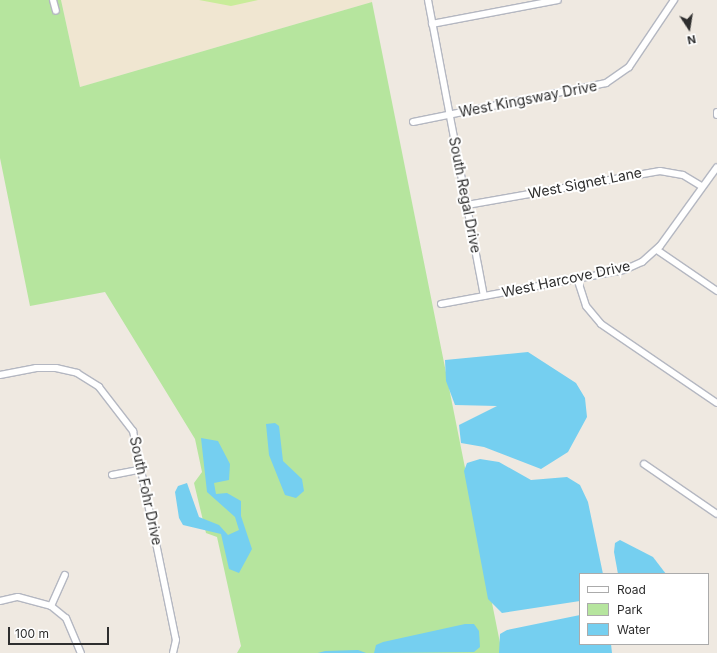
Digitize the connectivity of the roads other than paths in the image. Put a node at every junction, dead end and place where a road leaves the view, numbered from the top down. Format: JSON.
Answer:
{"nodes":[{"id":1,"x":54,"y":0,"type":"edge"},
{"id":2,"x":428,"y":0,"type":"edge"},
{"id":3,"x":558,"y":0,"type":"edge"},
{"id":4,"x":674,"y":0,"type":"edge"},
{"id":5,"x":56,"y":11,"type":"dead end"},
{"id":6,"x":432,"y":24,"type":"junction"},
{"id":7,"x":450,"y":115,"type":"junction"},
{"id":8,"x":413,"y":122,"type":"dead end"},
{"id":9,"x":717,"y":167,"type":"edge"},
{"id":10,"x":701,"y":186,"type":"junction"},
{"id":11,"x":466,"y":205,"type":"junction"},
{"id":12,"x":657,"y":250,"type":"junction"},
{"id":13,"x":577,"y":278,"type":"junction"},
{"id":14,"x":717,"y":291,"type":"edge"},
{"id":15,"x":484,"y":296,"type":"junction"},
{"id":16,"x":441,"y":304,"type":"dead end"},
{"id":17,"x":0,"y":375,"type":"edge"},
{"id":18,"x":717,"y":402,"type":"edge"},
{"id":19,"x":644,"y":464,"type":"dead end"},
{"id":20,"x":142,"y":469,"type":"junction"},
{"id":21,"x":112,"y":475,"type":"dead end"},
{"id":22,"x":717,"y":514,"type":"edge"},
{"id":23,"x":65,"y":575,"type":"dead end"},
{"id":24,"x":0,"y":601,"type":"edge"},
{"id":25,"x":51,"y":606,"type":"junction"},
{"id":26,"x":81,"y":653,"type":"edge"},
{"id":27,"x":173,"y":653,"type":"edge"}],
"edges":[{"from":1,"to":5,"type":"street"},
{"from":2,"to":6,"type":"street","name":"South Regal Drive"},
{"from":3,"to":6,"type":"street"},
{"from":4,"to":7,"type":"street","name":"West Kingsway Drive"},
{"from":6,"to":7,"type":"street","name":"South Regal Drive"},
{"from":7,"to":8,"type":"street","name":"West Kingsway Drive"},
{"from":7,"to":11,"type":"street","name":"South Regal Drive"},
{"from":9,"to":10,"type":"street","name":"West Harcove Drive"},
{"from":10,"to":11,"type":"street","name":"West Signet Lane"},
{"from":10,"to":12,"type":"street","name":"West Harcove Drive"},
{"from":11,"to":15,"type":"street","name":"South Regal Drive"},
{"from":12,"to":13,"type":"street","name":"West Harcove Drive"},
{"from":12,"to":14,"type":"street"},
{"from":13,"to":15,"type":"street","name":"West Harcove Drive"},
{"from":13,"to":18,"type":"street"},
{"from":15,"to":16,"type":"street","name":"West Harcove Drive"},
{"from":17,"to":20,"type":"street","name":"South Fohr Drive"},
{"from":19,"to":22,"type":"street"},
{"from":20,"to":21,"type":"street"},
{"from":20,"to":27,"type":"street","name":"South Fohr Drive"},
{"from":23,"to":25,"type":"street"},
{"from":24,"to":25,"type":"street"},
{"from":25,"to":26,"type":"street"}]}
